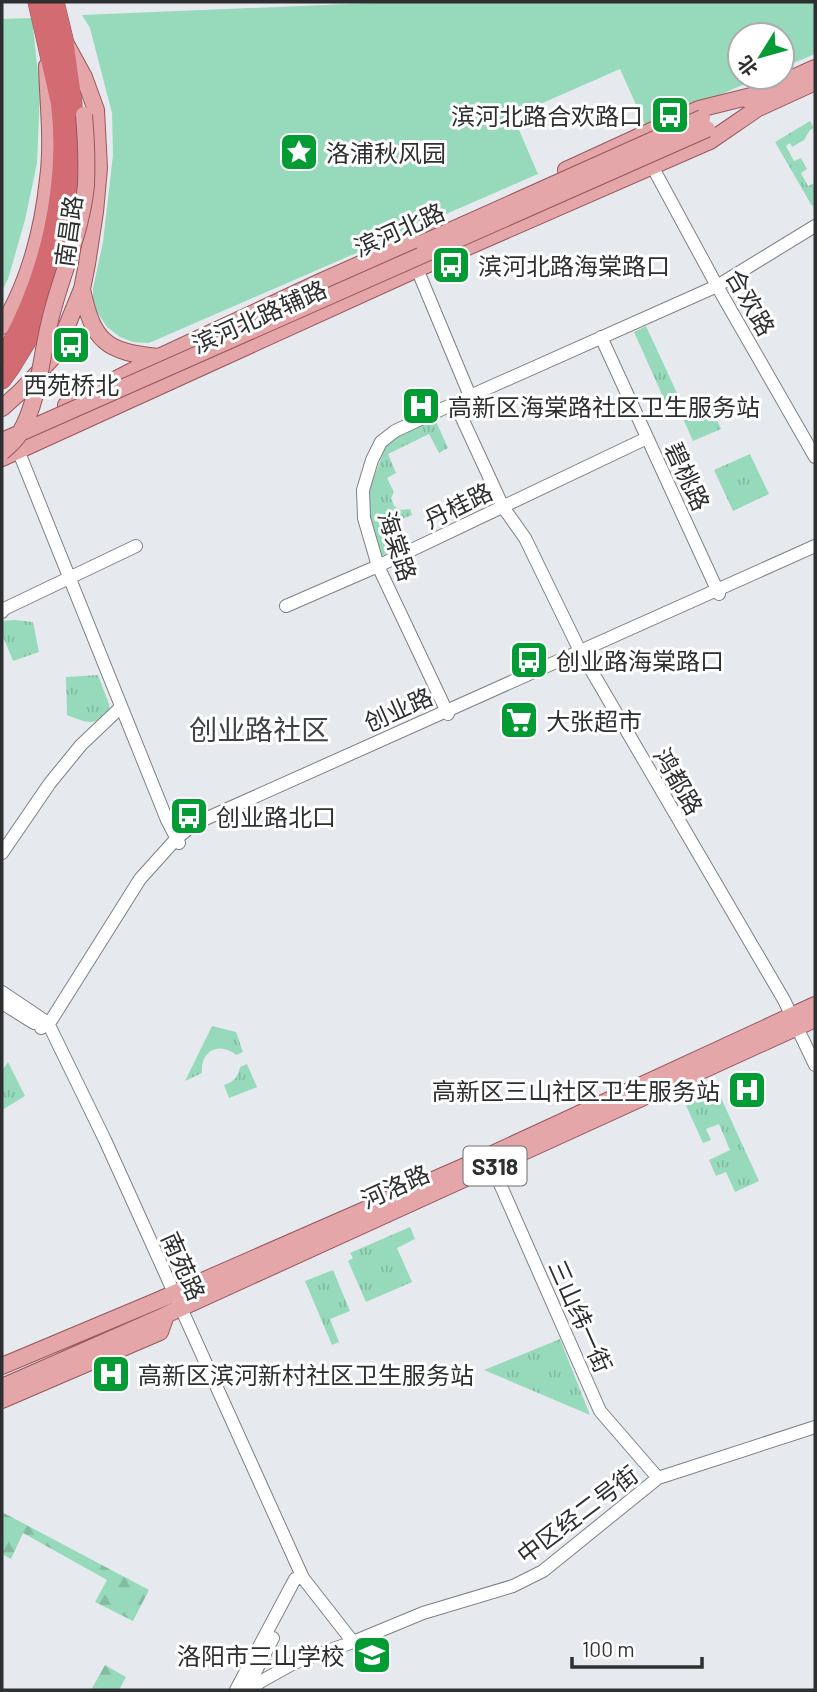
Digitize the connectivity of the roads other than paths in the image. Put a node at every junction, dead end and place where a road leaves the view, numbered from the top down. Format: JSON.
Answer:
{"nodes":[{"id":1,"x":37,"y":2,"type":"edge"},
{"id":2,"x":55,"y":2,"type":"edge"},
{"id":3,"x":55,"y":41,"type":"junction"},
{"id":4,"x":815,"y":68,"type":"edge"},
{"id":5,"x":815,"y":82,"type":"edge"},
{"id":6,"x":758,"y":101,"type":"junction"},
{"id":7,"x":652,"y":166,"type":"junction"},
{"id":8,"x":815,"y":226,"type":"edge"},
{"id":9,"x":407,"y":244,"type":"junction"},
{"id":10,"x":417,"y":269,"type":"junction"},
{"id":11,"x":717,"y":286,"type":"junction"},
{"id":12,"x":82,"y":289,"type":"junction"},
{"id":13,"x":2,"y":326,"type":"edge"},
{"id":14,"x":601,"y":337,"type":"junction"},
{"id":15,"x":159,"y":357,"type":"junction"},
{"id":16,"x":2,"y":360,"type":"edge"},
{"id":17,"x":2,"y":380,"type":"edge"},
{"id":18,"x":470,"y":396,"type":"junction"},
{"id":19,"x":455,"y":403,"type":"junction"},
{"id":20,"x":2,"y":408,"type":"edge"},
{"id":21,"x":4,"y":435,"type":"edge"},
{"id":22,"x":647,"y":438,"type":"junction"},
{"id":23,"x":10,"y":452,"type":"edge"},
{"id":24,"x":815,"y":457,"type":"edge"},
{"id":25,"x":2,"y":458,"type":"edge"},
{"id":26,"x":503,"y":507,"type":"junction"},
{"id":27,"x":136,"y":546,"type":"dead end"},
{"id":28,"x":815,"y":549,"type":"edge"},
{"id":29,"x":378,"y":566,"type":"junction"},
{"id":30,"x":69,"y":578,"type":"junction"},
{"id":31,"x":718,"y":592,"type":"junction"},
{"id":32,"x":286,"y":606,"type":"dead end"},
{"id":33,"x":2,"y":612,"type":"edge"},
{"id":34,"x":581,"y":652,"type":"junction"},
{"id":35,"x":121,"y":707,"type":"junction"},
{"id":36,"x":447,"y":712,"type":"junction"},
{"id":37,"x":177,"y":841,"type":"junction"},
{"id":38,"x":2,"y":853,"type":"edge"},
{"id":39,"x":2,"y":992,"type":"edge"},
{"id":40,"x":2,"y":1003,"type":"edge"},
{"id":41,"x":815,"y":1005,"type":"edge"},
{"id":42,"x":815,"y":1019,"type":"edge"},
{"id":43,"x":795,"y":1021,"type":"junction"},
{"id":44,"x":46,"y":1028,"type":"junction"},
{"id":45,"x":815,"y":1065,"type":"edge"},
{"id":46,"x":490,"y":1161,"type":"junction"},
{"id":47,"x":172,"y":1305,"type":"junction"},
{"id":48,"x":108,"y":1321,"type":"junction"},
{"id":49,"x":59,"y":1362,"type":"junction"},
{"id":50,"x":2,"y":1366,"type":"edge"},
{"id":51,"x":2,"y":1376,"type":"edge"},
{"id":52,"x":2,"y":1387,"type":"edge"},
{"id":53,"x":2,"y":1400,"type":"edge"},
{"id":54,"x":815,"y":1427,"type":"edge"},
{"id":55,"x":658,"y":1478,"type":"junction"},
{"id":56,"x":300,"y":1580,"type":"junction"},
{"id":57,"x":351,"y":1643,"type":"junction"},
{"id":58,"x":236,"y":1690,"type":"edge"},
{"id":59,"x":246,"y":1690,"type":"edge"},
{"id":60,"x":251,"y":1690,"type":"edge"}],
"edges":[{"from":1,"to":3,"type":"highway"},
{"from":2,"to":3,"type":"highway"},
{"from":3,"to":12,"type":"main road","name":"南昌路"},
{"from":3,"to":13,"type":"main road","name":"南昌路"},
{"from":3,"to":16,"type":"highway"},
{"from":3,"to":17,"type":"highway"},
{"from":3,"to":23,"type":"main road","bridge":true},
{"from":4,"to":6,"type":"main road","name":"滨河北路"},
{"from":5,"to":6,"type":"main road","name":"滨河北路"},
{"from":6,"to":7,"type":"main road","name":"滨河北路辅路"},
{"from":6,"to":9,"type":"main road","name":"滨河北路辅路"},
{"from":6,"to":21,"type":"main road","name":"滨河北路","bridge":true},
{"from":7,"to":10,"type":"main road","name":"滨河北路辅路"},
{"from":7,"to":11,"type":"street","name":"合欢路"},
{"from":8,"to":11,"type":"street","name":"海棠路"},
{"from":9,"to":10,"type":"street"},
{"from":9,"to":15,"type":"main road","name":"滨河北路辅路"},
{"from":10,"to":18,"type":"street"},
{"from":10,"to":23,"type":"main road","name":"滨河北路辅路"},
{"from":11,"to":14,"type":"street","name":"海棠路"},
{"from":11,"to":24,"type":"street","name":"合欢路"},
{"from":12,"to":15,"type":"main road"},
{"from":12,"to":20,"type":"main road","name":"南昌路"},
{"from":14,"to":18,"type":"street","name":"海棠路"},
{"from":14,"to":22,"type":"street","name":"碧桃路"},
{"from":15,"to":21,"type":"main road","name":"滨河北路辅路"},
{"from":18,"to":19,"type":"street","name":"海棠路"},
{"from":19,"to":26,"type":"street","name":"鸿都路"},
{"from":19,"to":29,"type":"street","name":"海棠路"},
{"from":21,"to":23,"type":"street"},
{"from":22,"to":26,"type":"street","name":"丹桂路"},
{"from":22,"to":31,"type":"street","name":"碧桃路"},
{"from":23,"to":25,"type":"main road","name":"滨河北路辅路"},
{"from":23,"to":30,"type":"street"},
{"from":26,"to":29,"type":"street","name":"丹桂路"},
{"from":26,"to":34,"type":"street","name":"鸿都路"},
{"from":27,"to":30,"type":"street"},
{"from":28,"to":31,"type":"street","name":"创业路"},
{"from":29,"to":32,"type":"street","name":"丹桂路"},
{"from":29,"to":36,"type":"street","name":"海棠路"},
{"from":30,"to":33,"type":"street"},
{"from":30,"to":35,"type":"street"},
{"from":31,"to":34,"type":"street","name":"创业路"},
{"from":34,"to":36,"type":"street","name":"创业路"},
{"from":34,"to":43,"type":"street","name":"鸿都路"},
{"from":35,"to":37,"type":"street"},
{"from":35,"to":38,"type":"street"},
{"from":36,"to":37,"type":"street","name":"创业路"},
{"from":37,"to":44,"type":"street","name":"创业路"},
{"from":39,"to":44,"type":"street"},
{"from":40,"to":44,"type":"street"},
{"from":41,"to":43,"type":"main road","name":"河洛路","number":"S318"},
{"from":42,"to":43,"type":"main road","name":"河洛路","number":"S318"},
{"from":43,"to":45,"type":"street","name":"鸿都路"},
{"from":43,"to":46,"type":"main road","name":"河洛路","number":"S318"},
{"from":44,"to":47,"type":"street","name":"南苑路"},
{"from":46,"to":47,"type":"main road","name":"河洛路","number":"S318"},
{"from":46,"to":55,"type":"street","name":"三山纬一街"},
{"from":47,"to":48,"type":"main road","name":"河洛路","number":"S318"},
{"from":47,"to":49,"type":"main road","name":"河洛路","number":"S318"},
{"from":47,"to":56,"type":"street","name":"南苑路"},
{"from":48,"to":49,"type":"main road","name":"河洛路","number":"S318"},
{"from":48,"to":50,"type":"main road","name":"河洛路"},
{"from":49,"to":51,"type":"main road"},
{"from":49,"to":52,"type":"main road"},
{"from":49,"to":53,"type":"main road","name":"河洛路"},
{"from":54,"to":55,"type":"street","name":"中区经二号街"},
{"from":55,"to":57,"type":"street","name":"中区经二号街"},
{"from":56,"to":57,"type":"street","name":"南苑路"},
{"from":56,"to":58,"type":"street"},
{"from":56,"to":59,"type":"street"},
{"from":57,"to":60,"type":"street","name":"中区经二号街"}]}
